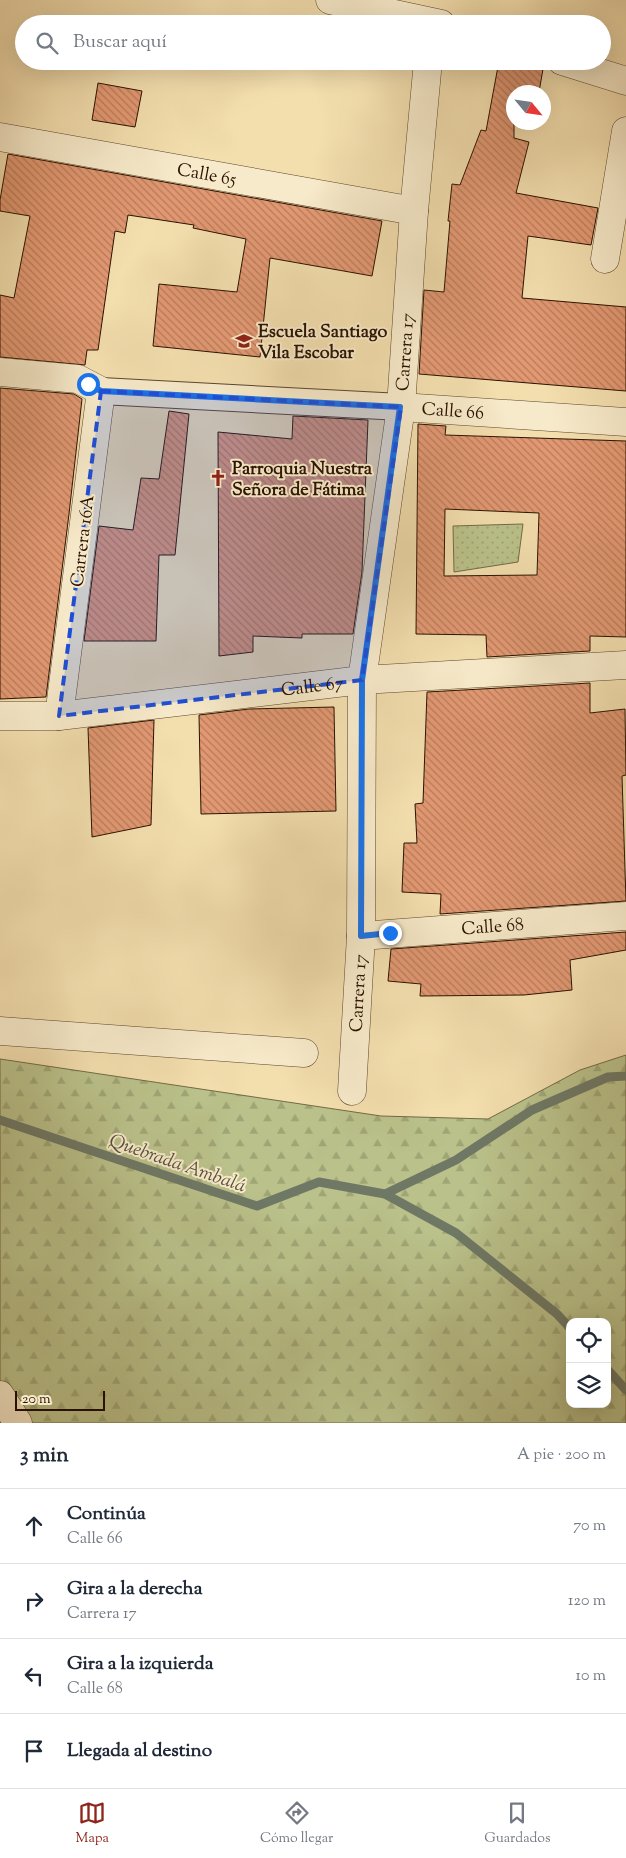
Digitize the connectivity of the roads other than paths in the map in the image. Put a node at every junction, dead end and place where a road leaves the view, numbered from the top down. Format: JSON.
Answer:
{"nodes":[{"id":1,"x":330,"y":0,"type":"edge"},
{"id":2,"x":422,"y":15,"type":"edge"},
{"id":3,"x":427,"y":70,"type":"edge"},
{"id":4,"x":591,"y":70,"type":"edge"},
{"id":5,"x":626,"y":81,"type":"edge"},
{"id":6,"x":626,"y":131,"type":"edge"},
{"id":7,"x":0,"y":137,"type":"edge"},
{"id":8,"x":414,"y":211,"type":"junction"},
{"id":9,"x":606,"y":259,"type":"dead end"},
{"id":10,"x":0,"y":372,"type":"edge"},
{"id":11,"x":90,"y":385,"type":"junction"},
{"id":12,"x":400,"y":407,"type":"junction"},
{"id":13,"x":626,"y":422,"type":"edge"},
{"id":14,"x":626,"y":666,"type":"edge"},
{"id":15,"x":362,"y":680,"type":"junction"},
{"id":16,"x":0,"y":716,"type":"edge"},
{"id":17,"x":59,"y":716,"type":"junction"},
{"id":18,"x":626,"y":916,"type":"edge"},
{"id":19,"x":361,"y":936,"type":"junction"},
{"id":20,"x":0,"y":1031,"type":"edge"},
{"id":21,"x":304,"y":1053,"type":"dead end"},
{"id":22,"x":352,"y":1091,"type":"dead end"},
{"id":23,"x":0,"y":1395,"type":"edge"},
{"id":24,"x":18,"y":1423,"type":"edge"}],
"edges":[{"from":1,"to":2,"type":"street"},
{"from":3,"to":8,"type":"street","name":"Carrera 17"},
{"from":4,"to":5,"type":"street"},
{"from":6,"to":9,"type":"street"},
{"from":7,"to":8,"type":"street","name":"Calle 65"},
{"from":8,"to":12,"type":"street","name":"Carrera 17"},
{"from":10,"to":11,"type":"street","name":"Calle 66"},
{"from":11,"to":12,"type":"street","name":"Calle 66"},
{"from":11,"to":17,"type":"street","name":"Carrera 16A"},
{"from":12,"to":13,"type":"street","name":"Calle 66"},
{"from":12,"to":15,"type":"street","name":"Carrera 17"},
{"from":14,"to":15,"type":"street","name":"Calle 67"},
{"from":15,"to":17,"type":"street","name":"Calle 67"},
{"from":15,"to":19,"type":"street","name":"Carrera 17"},
{"from":16,"to":17,"type":"street","name":"Calle 67"},
{"from":18,"to":19,"type":"street","name":"Calle 68"},
{"from":19,"to":22,"type":"street","name":"Carrera 17"},
{"from":20,"to":21,"type":"street"},
{"from":23,"to":24,"type":"street"}]}
